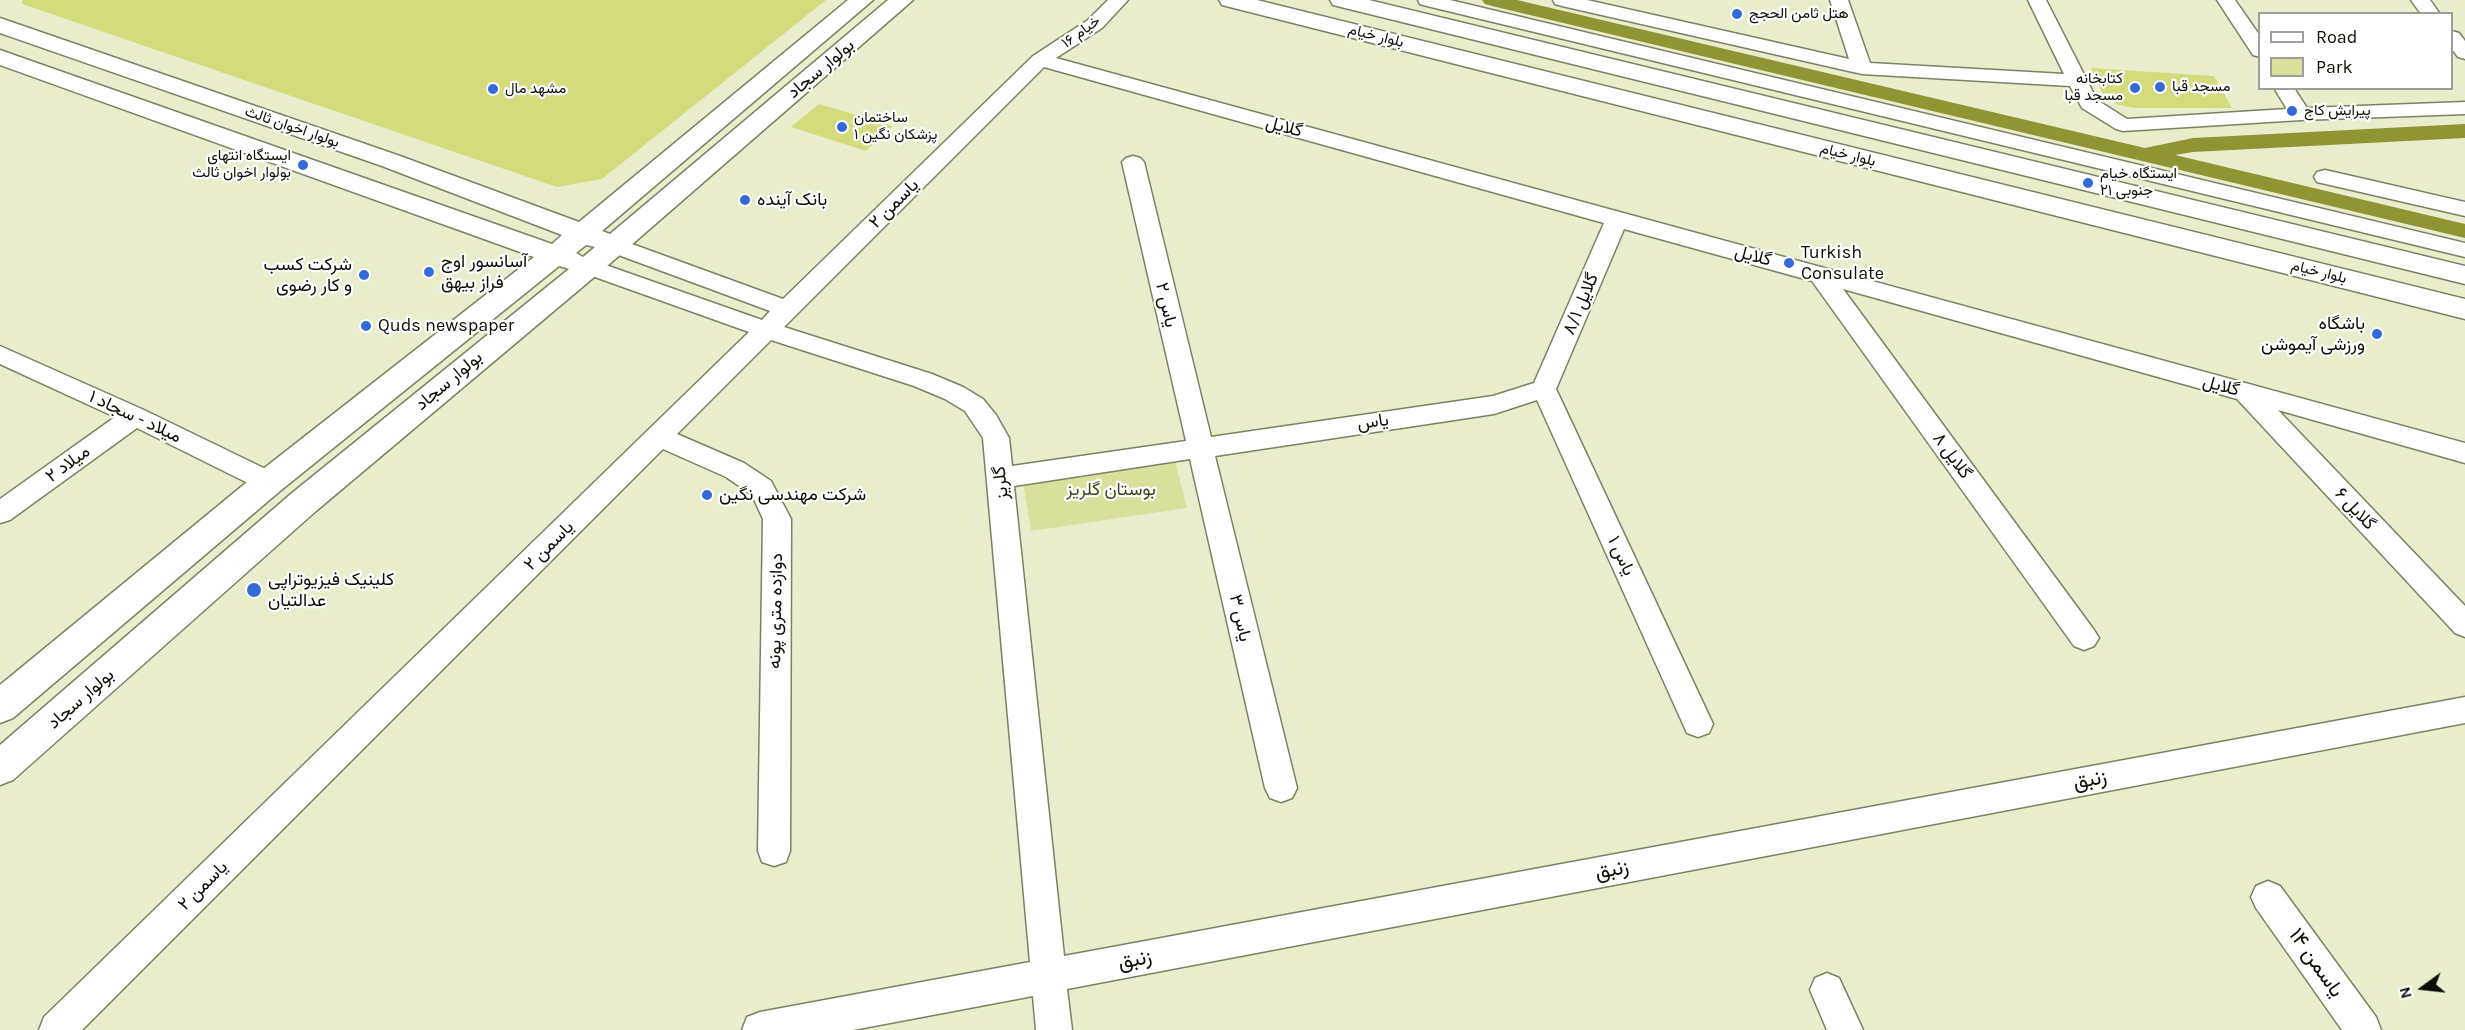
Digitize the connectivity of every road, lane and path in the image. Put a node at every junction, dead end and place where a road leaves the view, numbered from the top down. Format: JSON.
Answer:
{"nodes":[{"id":1,"x":862,"y":0,"type":"edge"},
{"id":2,"x":902,"y":0,"type":"edge"},
{"id":3,"x":1119,"y":0,"type":"edge"},
{"id":4,"x":1230,"y":0,"type":"edge"},
{"id":5,"x":1341,"y":0,"type":"edge"},
{"id":6,"x":1427,"y":0,"type":"edge"},
{"id":7,"x":1562,"y":0,"type":"edge"},
{"id":8,"x":1839,"y":0,"type":"edge"},
{"id":9,"x":2037,"y":0,"type":"edge"},
{"id":10,"x":2226,"y":0,"type":"edge"},
{"id":11,"x":2420,"y":0,"type":"edge"},
{"id":12,"x":2429,"y":12,"type":"edge"},
{"id":13,"x":0,"y":25,"type":"edge"},
{"id":14,"x":2453,"y":39,"type":"edge"},
{"id":15,"x":2258,"y":49,"type":"edge"},
{"id":16,"x":2465,"y":53,"type":"edge"},
{"id":17,"x":0,"y":57,"type":"edge"},
{"id":18,"x":1040,"y":60,"type":"junction"},
{"id":19,"x":1586,"y":60,"type":"junction"},
{"id":20,"x":1862,"y":68,"type":"junction"},
{"id":21,"x":2078,"y":81,"type":"junction"},
{"id":22,"x":1569,"y":85,"type":"junction"},
{"id":23,"x":2285,"y":90,"type":"edge"},
{"id":24,"x":2465,"y":108,"type":"edge"},
{"id":25,"x":2301,"y":114,"type":"junction"},
{"id":26,"x":1133,"y":162,"type":"dead end"},
{"id":27,"x":2325,"y":177,"type":"dead end"},
{"id":28,"x":2465,"y":209,"type":"edge"},
{"id":29,"x":1617,"y":219,"type":"junction"},
{"id":30,"x":583,"y":233,"type":"junction"},
{"id":31,"x":613,"y":245,"type":"junction"},
{"id":32,"x":2465,"y":250,"type":"edge"},
{"id":33,"x":556,"y":255,"type":"junction"},
{"id":34,"x":589,"y":267,"type":"junction"},
{"id":35,"x":1820,"y":275,"type":"junction"},
{"id":36,"x":2465,"y":275,"type":"edge"},
{"id":37,"x":787,"y":309,"type":"junction"},
{"id":38,"x":2465,"y":309,"type":"edge"},
{"id":39,"x":767,"y":330,"type":"junction"},
{"id":40,"x":0,"y":354,"type":"edge"},
{"id":41,"x":1544,"y":389,"type":"junction"},
{"id":42,"x":2246,"y":393,"type":"junction"},
{"id":43,"x":135,"y":416,"type":"junction"},
{"id":44,"x":660,"y":436,"type":"junction"},
{"id":45,"x":1200,"y":447,"type":"junction"},
{"id":46,"x":2465,"y":453,"type":"edge"},
{"id":47,"x":1000,"y":478,"type":"junction"},
{"id":48,"x":269,"y":482,"type":"junction"},
{"id":49,"x":0,"y":513,"type":"edge"},
{"id":50,"x":2465,"y":625,"type":"edge"},
{"id":51,"x":2084,"y":638,"type":"dead end"},
{"id":52,"x":0,"y":707,"type":"edge"},
{"id":53,"x":2465,"y":710,"type":"edge"},
{"id":54,"x":1698,"y":724,"type":"dead end"},
{"id":55,"x":0,"y":768,"type":"edge"},
{"id":56,"x":1281,"y":788,"type":"dead end"},
{"id":57,"x":774,"y":851,"type":"dead end"},
{"id":58,"x":2268,"y":897,"type":"dead end"},
{"id":59,"x":1048,"y":976,"type":"junction"},
{"id":60,"x":1827,"y":990,"type":"dead end"},
{"id":61,"x":57,"y":1030,"type":"edge"},
{"id":62,"x":760,"y":1030,"type":"edge"},
{"id":63,"x":1053,"y":1030,"type":"edge"},
{"id":64,"x":1845,"y":1030,"type":"edge"},
{"id":65,"x":2363,"y":1030,"type":"edge"}],
"edges":[{"from":1,"to":30,"type":"main road","name":"بولوار سجاد"},
{"from":2,"to":31,"type":"main road","name":"بولوار سجاد"},
{"from":3,"to":18,"type":"street","name":"خیام ۱۶"},
{"from":4,"to":22,"type":"main road","name":"بلوار خیام"},
{"from":5,"to":19,"type":"main road","name":"بلوار خیام"},
{"from":6,"to":32,"type":"street"},
{"from":7,"to":20,"type":"street"},
{"from":8,"to":20,"type":"street"},
{"from":9,"to":21,"type":"street"},
{"from":10,"to":15,"type":"street"},
{"from":11,"to":12,"type":"street"},
{"from":13,"to":30,"type":"main road","name":"بولوار اخوان ثالث"},
{"from":14,"to":16,"type":"street"},
{"from":17,"to":33,"type":"main road"},
{"from":18,"to":29,"type":"street","name":"گلایل"},
{"from":18,"to":37,"type":"street","name":"یاسمن ۲"},
{"from":19,"to":22,"type":"main road"},
{"from":19,"to":36,"type":"main road","name":"بلوار خیام"},
{"from":20,"to":21,"type":"street"},
{"from":21,"to":25,"type":"street"},
{"from":22,"to":38,"type":"main road","name":"بلوار خیام"},
{"from":23,"to":25,"type":"street"},
{"from":24,"to":25,"type":"street"},
{"from":26,"to":45,"type":"street","name":"یاس ۲"},
{"from":27,"to":28,"type":"street"},
{"from":29,"to":35,"type":"street","name":"گلایل"},
{"from":29,"to":41,"type":"street","name":"گلایل ۸/۱"},
{"from":30,"to":31,"type":"main road","name":"بولوار اخوان ثالث"},
{"from":30,"to":33,"type":"main road","name":"بولوار سجاد"},
{"from":31,"to":34,"type":"main road","name":"بولوار سجاد"},
{"from":31,"to":37,"type":"street"},
{"from":33,"to":34,"type":"main road"},
{"from":33,"to":48,"type":"main road","name":"بولوار سجاد"},
{"from":34,"to":39,"type":"street","name":"گلریز"},
{"from":34,"to":55,"type":"main road","name":"بولوار سجاد"},
{"from":35,"to":42,"type":"street","name":"گلایل"},
{"from":35,"to":51,"type":"street","name":"گلایل ۸"},
{"from":37,"to":39,"type":"street","name":"یاسمن ۲"},
{"from":39,"to":44,"type":"street","name":"یاسمن ۲"},
{"from":39,"to":47,"type":"street","name":"گلریز"},
{"from":40,"to":43,"type":"street","name":"میلاد - سجاد ۱"},
{"from":41,"to":45,"type":"street","name":"یاس"},
{"from":41,"to":54,"type":"street","name":"یاس ۱"},
{"from":42,"to":46,"type":"street","name":"گلایل"},
{"from":42,"to":50,"type":"street","name":"گلایل ۶"},
{"from":43,"to":48,"type":"street","name":"میلاد - سجاد ۱"},
{"from":43,"to":49,"type":"street","name":"میلاد ۲"},
{"from":44,"to":57,"type":"street","name":"دوازده متری پونه"},
{"from":44,"to":61,"type":"street","name":"یاسمن ۲"},
{"from":45,"to":47,"type":"street","name":"یاس"},
{"from":45,"to":56,"type":"street","name":"یاس ۳"},
{"from":47,"to":59,"type":"street","name":"گلریز"},
{"from":48,"to":52,"type":"main road","name":"بولوار سجاد"},
{"from":53,"to":59,"type":"street","name":"زنبق"},
{"from":58,"to":65,"type":"street","name":"یاسمن ۱۴"},
{"from":59,"to":62,"type":"street","name":"زنبق"},
{"from":59,"to":63,"type":"street","name":"گلریز"},
{"from":60,"to":64,"type":"street"}]}
